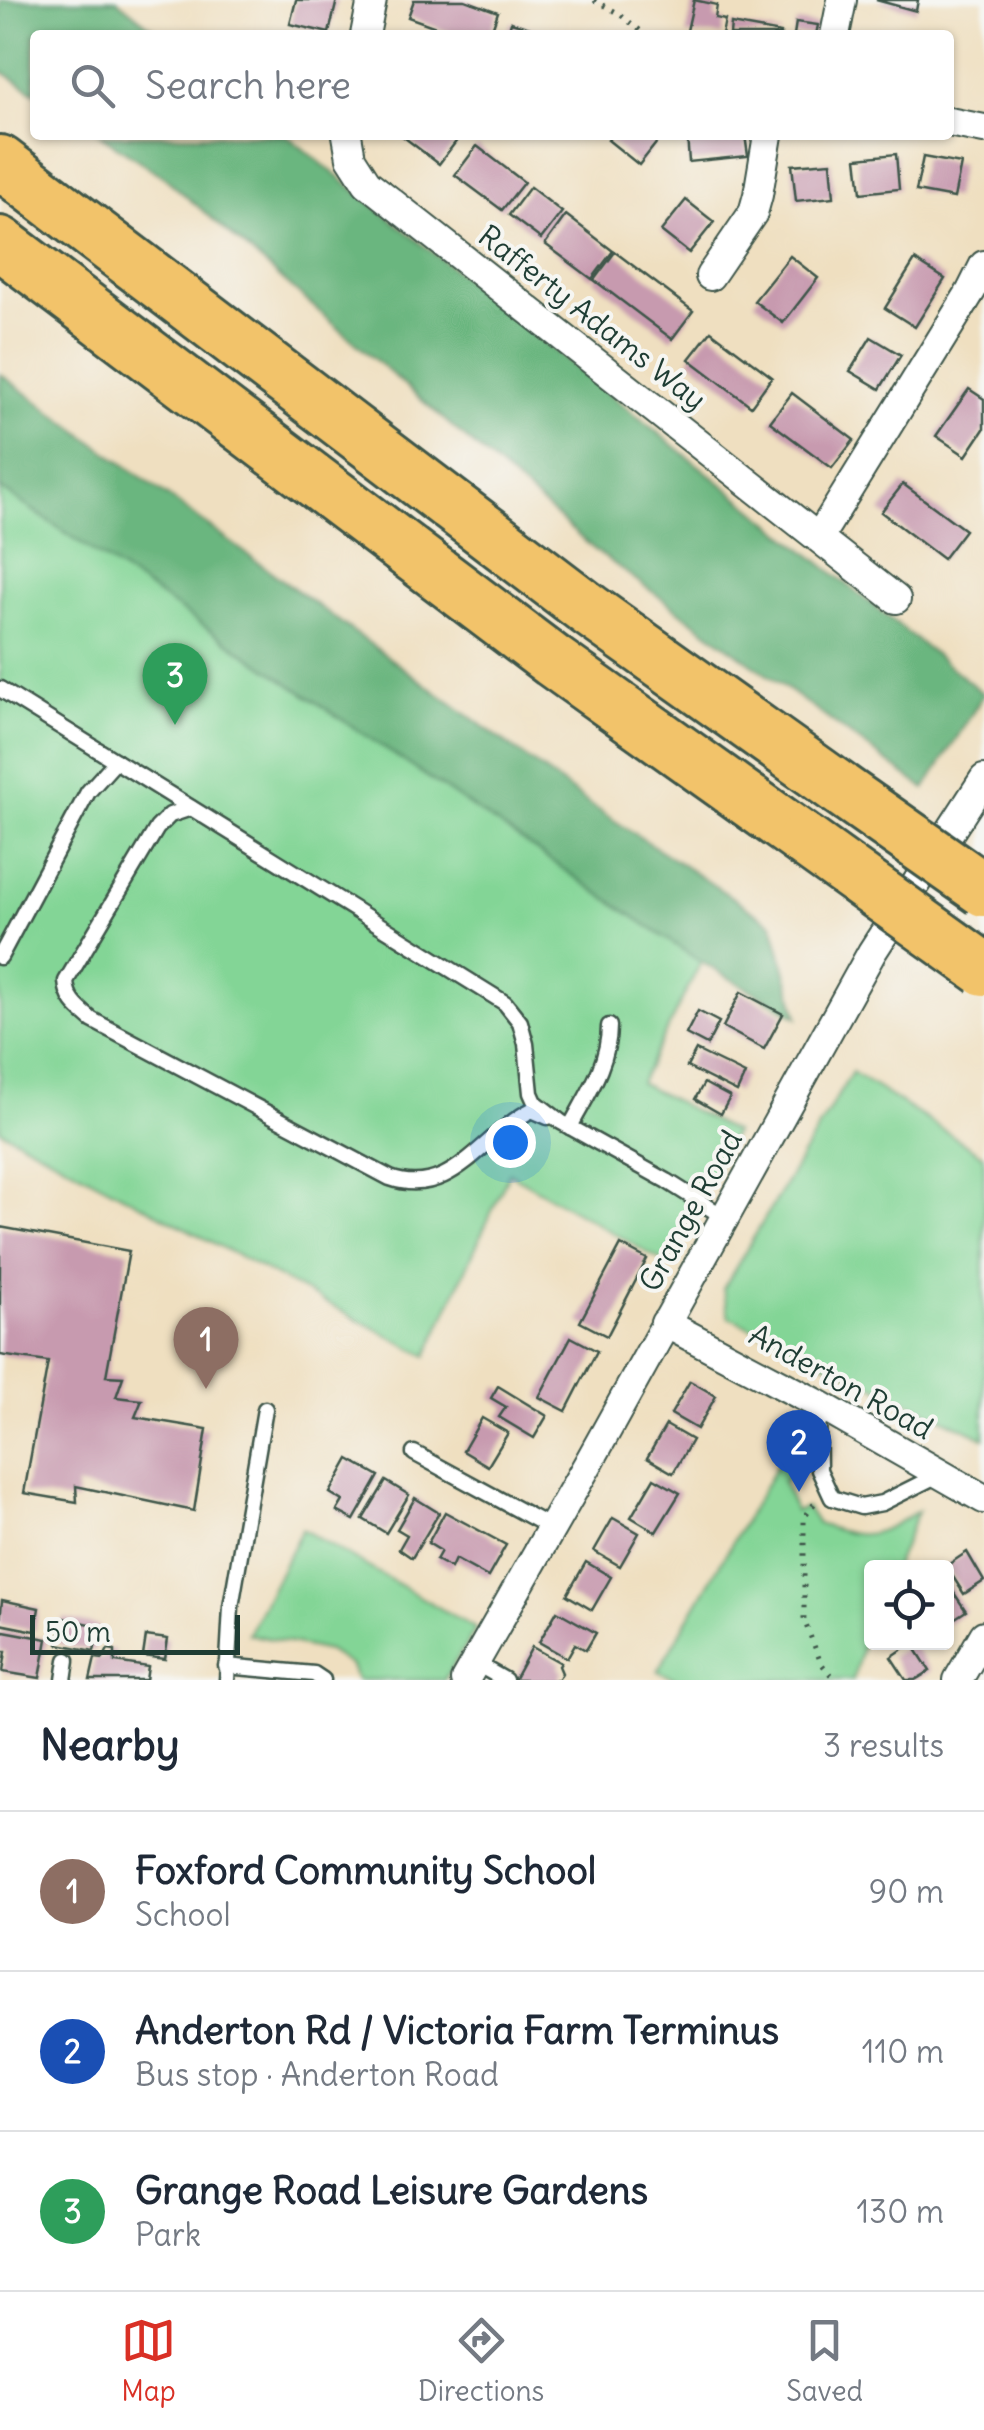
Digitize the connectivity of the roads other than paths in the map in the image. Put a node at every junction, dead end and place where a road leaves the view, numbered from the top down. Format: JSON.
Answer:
{"nodes":[{"id":1,"x":372,"y":0,"type":"edge"},
{"id":2,"x":842,"y":0,"type":"edge"},
{"id":3,"x":365,"y":30,"type":"edge"},
{"id":4,"x":835,"y":30,"type":"edge"},
{"id":5,"x":954,"y":123,"type":"edge"},
{"id":6,"x":984,"y":129,"type":"edge"},
{"id":7,"x":348,"y":140,"type":"edge"},
{"id":8,"x":767,"y":140,"type":"edge"},
{"id":9,"x":0,"y":162,"type":"edge"},
{"id":10,"x":0,"y":243,"type":"edge"},
{"id":11,"x":984,"y":265,"type":"edge"},
{"id":12,"x":710,"y":276,"type":"dead end"},
{"id":13,"x":819,"y":537,"type":"junction"},
{"id":14,"x":896,"y":599,"type":"dead end"},
{"id":15,"x":0,"y":689,"type":"edge"},
{"id":16,"x":116,"y":761,"type":"junction"},
{"id":17,"x":984,"y":779,"type":"edge"},
{"id":18,"x":190,"y":808,"type":"junction"},
{"id":19,"x":984,"y":890,"type":"edge"},
{"id":20,"x":0,"y":957,"type":"edge"},
{"id":21,"x":984,"y":969,"type":"edge"},
{"id":22,"x":609,"y":1026,"type":"dead end"},
{"id":23,"x":566,"y":1125,"type":"junction"},
{"id":24,"x":724,"y":1218,"type":"junction"},
{"id":25,"x":665,"y":1324,"type":"junction"},
{"id":26,"x":818,"y":1404,"type":"junction"},
{"id":27,"x":265,"y":1409,"type":"dead end"},
{"id":28,"x":414,"y":1453,"type":"dead end"},
{"id":29,"x":939,"y":1474,"type":"junction"},
{"id":30,"x":984,"y":1498,"type":"edge"},
{"id":31,"x":552,"y":1528,"type":"junction"},
{"id":32,"x":67,"y":1660,"type":"dead end"},
{"id":33,"x":470,"y":1671,"type":"edge"},
{"id":34,"x":226,"y":1673,"type":"edge"},
{"id":35,"x":64,"y":1680,"type":"edge"},
{"id":36,"x":323,"y":1680,"type":"edge"},
{"id":37,"x":505,"y":1680,"type":"edge"}],
"edges":[{"from":1,"to":3,"type":"street"},
{"from":2,"to":4,"type":"street"},
{"from":5,"to":6,"type":"street"},
{"from":7,"to":13,"type":"street","name":"Rafferty Adams Way"},
{"from":8,"to":12,"type":"street"},
{"from":9,"to":19,"type":"highway","bridge":true},
{"from":10,"to":21,"type":"highway","bridge":true},
{"from":11,"to":13,"type":"street"},
{"from":13,"to":14,"type":"street","name":"Rafferty Adams Way"},
{"from":15,"to":16,"type":"lane"},
{"from":16,"to":18,"type":"lane"},
{"from":16,"to":20,"type":"lane"},
{"from":17,"to":24,"type":"street","name":"Grange Road"},
{"from":18,"to":23,"type":"lane"},
{"from":18,"to":23,"type":"lane"},
{"from":22,"to":23,"type":"lane"},
{"from":23,"to":24,"type":"lane"},
{"from":24,"to":25,"type":"street","name":"Grange Road"},
{"from":25,"to":26,"type":"street","name":"Anderton Road"},
{"from":25,"to":31,"type":"street","name":"Grange Road"},
{"from":26,"to":29,"type":"street","name":"Anderton Road"},
{"from":26,"to":29,"type":"lane"},
{"from":27,"to":34,"type":"lane"},
{"from":28,"to":31,"type":"lane"},
{"from":29,"to":30,"type":"street","name":"Anderton Road"},
{"from":31,"to":33,"type":"street","name":"Grange Road"},
{"from":32,"to":35,"type":"lane"},
{"from":33,"to":37,"type":"lane"},
{"from":34,"to":36,"type":"lane"}]}
